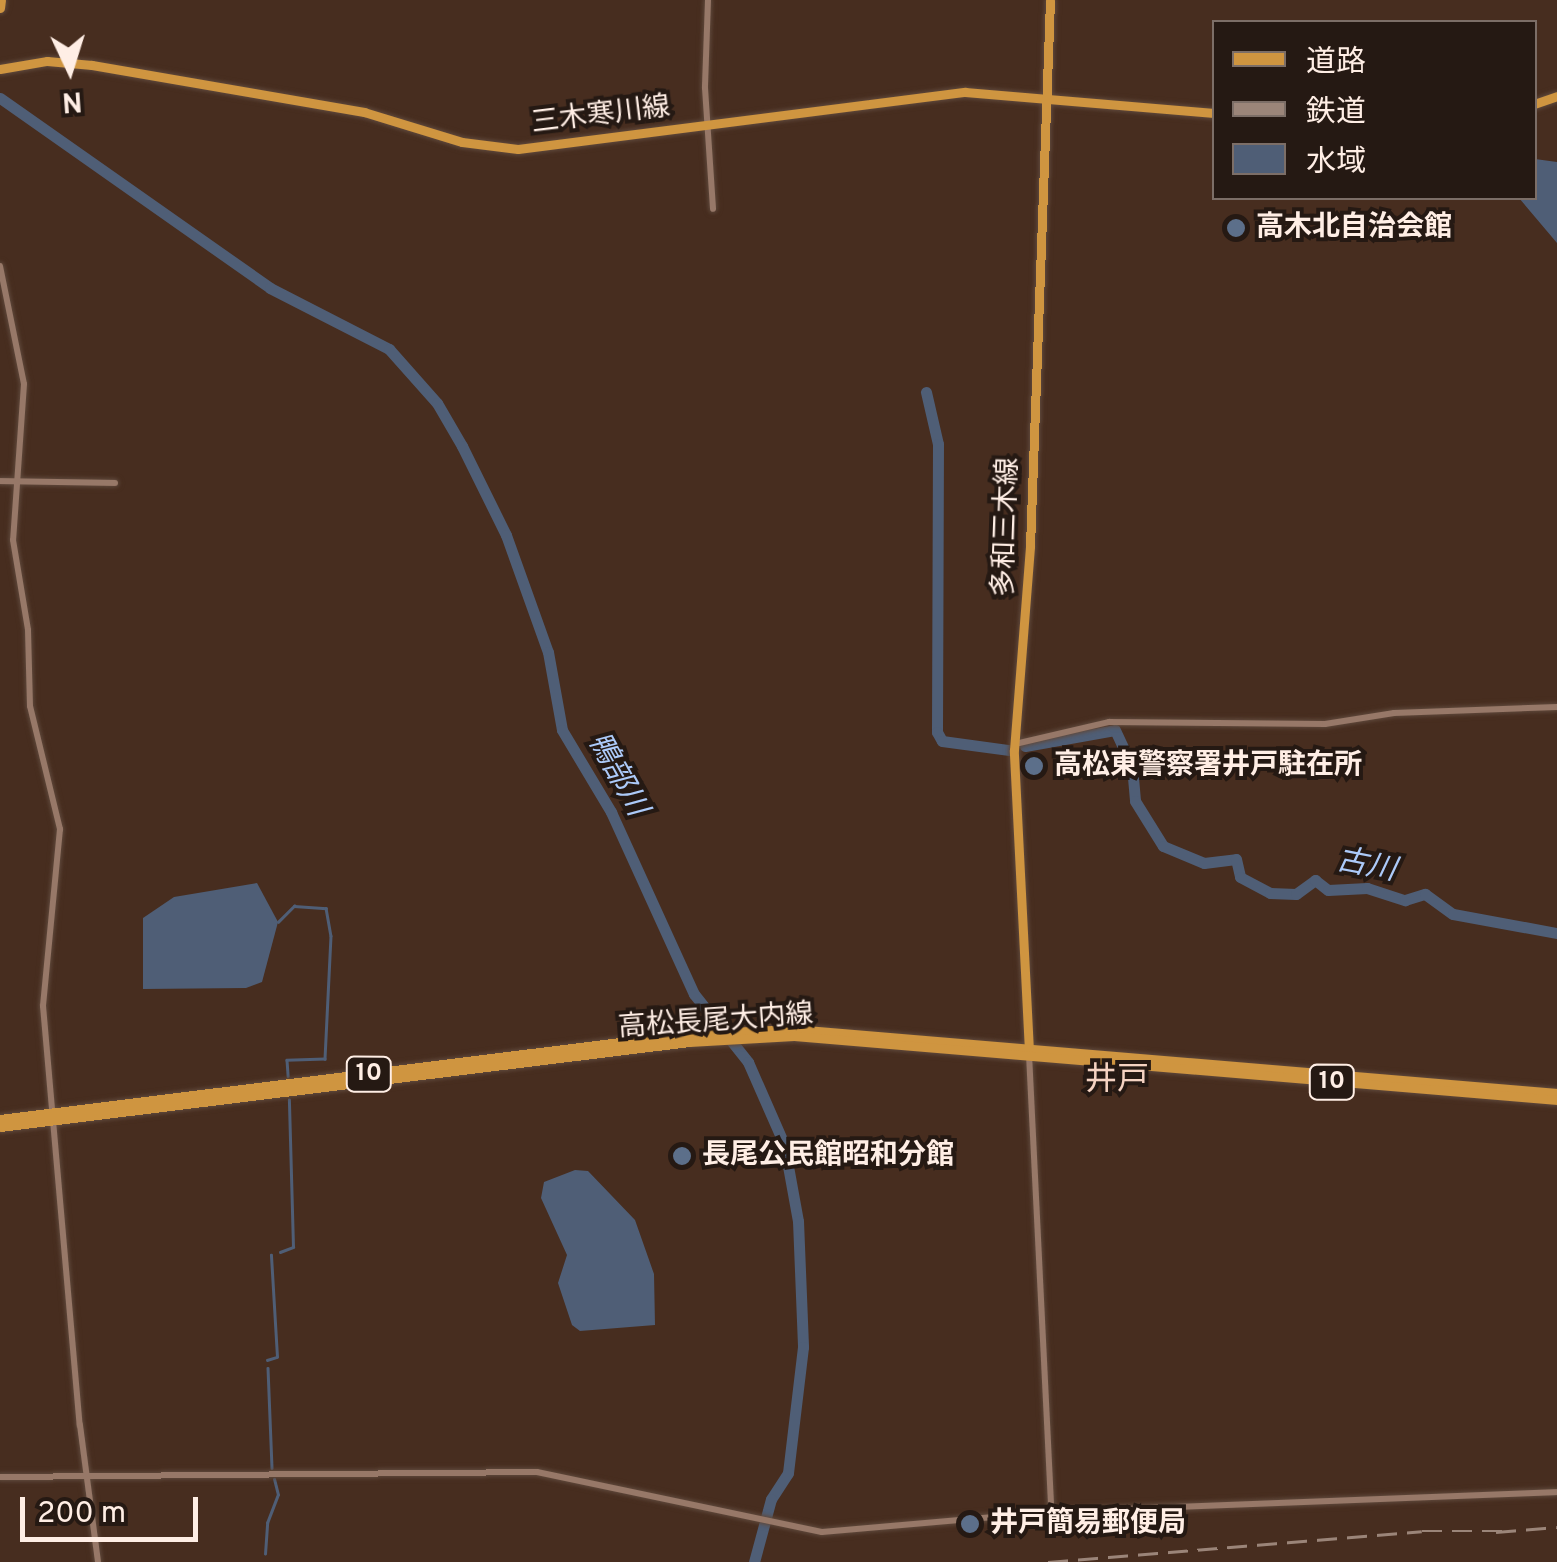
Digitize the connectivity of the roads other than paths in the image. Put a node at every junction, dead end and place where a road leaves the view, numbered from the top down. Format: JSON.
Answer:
{"nodes":[{"id":1,"x":1,"y":0,"type":"edge"},
{"id":2,"x":708,"y":0,"type":"edge"},
{"id":3,"x":1050,"y":0,"type":"edge"},
{"id":4,"x":0,"y":8,"type":"edge"},
{"id":5,"x":0,"y":68,"type":"edge"},
{"id":6,"x":1046,"y":97,"type":"junction"},
{"id":7,"x":1212,"y":113,"type":"edge"},
{"id":8,"x":706,"y":125,"type":"junction"},
{"id":9,"x":713,"y":209,"type":"dead end"},
{"id":10,"x":0,"y":266,"type":"edge"},
{"id":11,"x":0,"y":482,"type":"edge"},
{"id":12,"x":20,"y":482,"type":"junction"},
{"id":13,"x":115,"y":484,"type":"dead end"},
{"id":14,"x":1557,"y":707,"type":"edge"},
{"id":15,"x":1015,"y":744,"type":"junction"},
{"id":16,"x":1029,"y":1050,"type":"junction"},
{"id":17,"x":1557,"y":1096,"type":"edge"},
{"id":18,"x":53,"y":1117,"type":"junction"},
{"id":19,"x":0,"y":1123,"type":"edge"},
{"id":20,"x":88,"y":1475,"type":"junction"},
{"id":21,"x":0,"y":1476,"type":"edge"},
{"id":22,"x":1557,"y":1492,"type":"edge"},
{"id":23,"x":1051,"y":1512,"type":"junction"},
{"id":24,"x":98,"y":1562,"type":"edge"}],
"edges":[{"from":1,"to":4,"type":"main road"},
{"from":2,"to":8,"type":"street"},
{"from":3,"to":6,"type":"main road","name":"多和三木線"},
{"from":5,"to":8,"type":"main road","name":"三木寒川線"},
{"from":6,"to":7,"type":"main road","name":"三木寒川線"},
{"from":6,"to":8,"type":"main road","name":"三木寒川線"},
{"from":6,"to":15,"type":"main road","name":"多和三木線"},
{"from":8,"to":9,"type":"street"},
{"from":10,"to":12,"type":"street"},
{"from":11,"to":12,"type":"street"},
{"from":12,"to":13,"type":"street"},
{"from":12,"to":18,"type":"street"},
{"from":14,"to":15,"type":"street"},
{"from":15,"to":16,"type":"main road","name":"多和三木線"},
{"from":16,"to":17,"type":"main road","name":"高松長尾大内線","number":"10"},
{"from":16,"to":17,"type":"main road","name":"高松長尾大内線","number":"10"},
{"from":16,"to":18,"type":"main road","name":"高松長尾大内線","number":"10"},
{"from":16,"to":23,"type":"street"},
{"from":18,"to":19,"type":"main road","name":"高松長尾大内線","number":"10"},
{"from":18,"to":20,"type":"street"},
{"from":20,"to":21,"type":"street"},
{"from":20,"to":23,"type":"street"},
{"from":20,"to":24,"type":"street"},
{"from":22,"to":23,"type":"street"}]}
